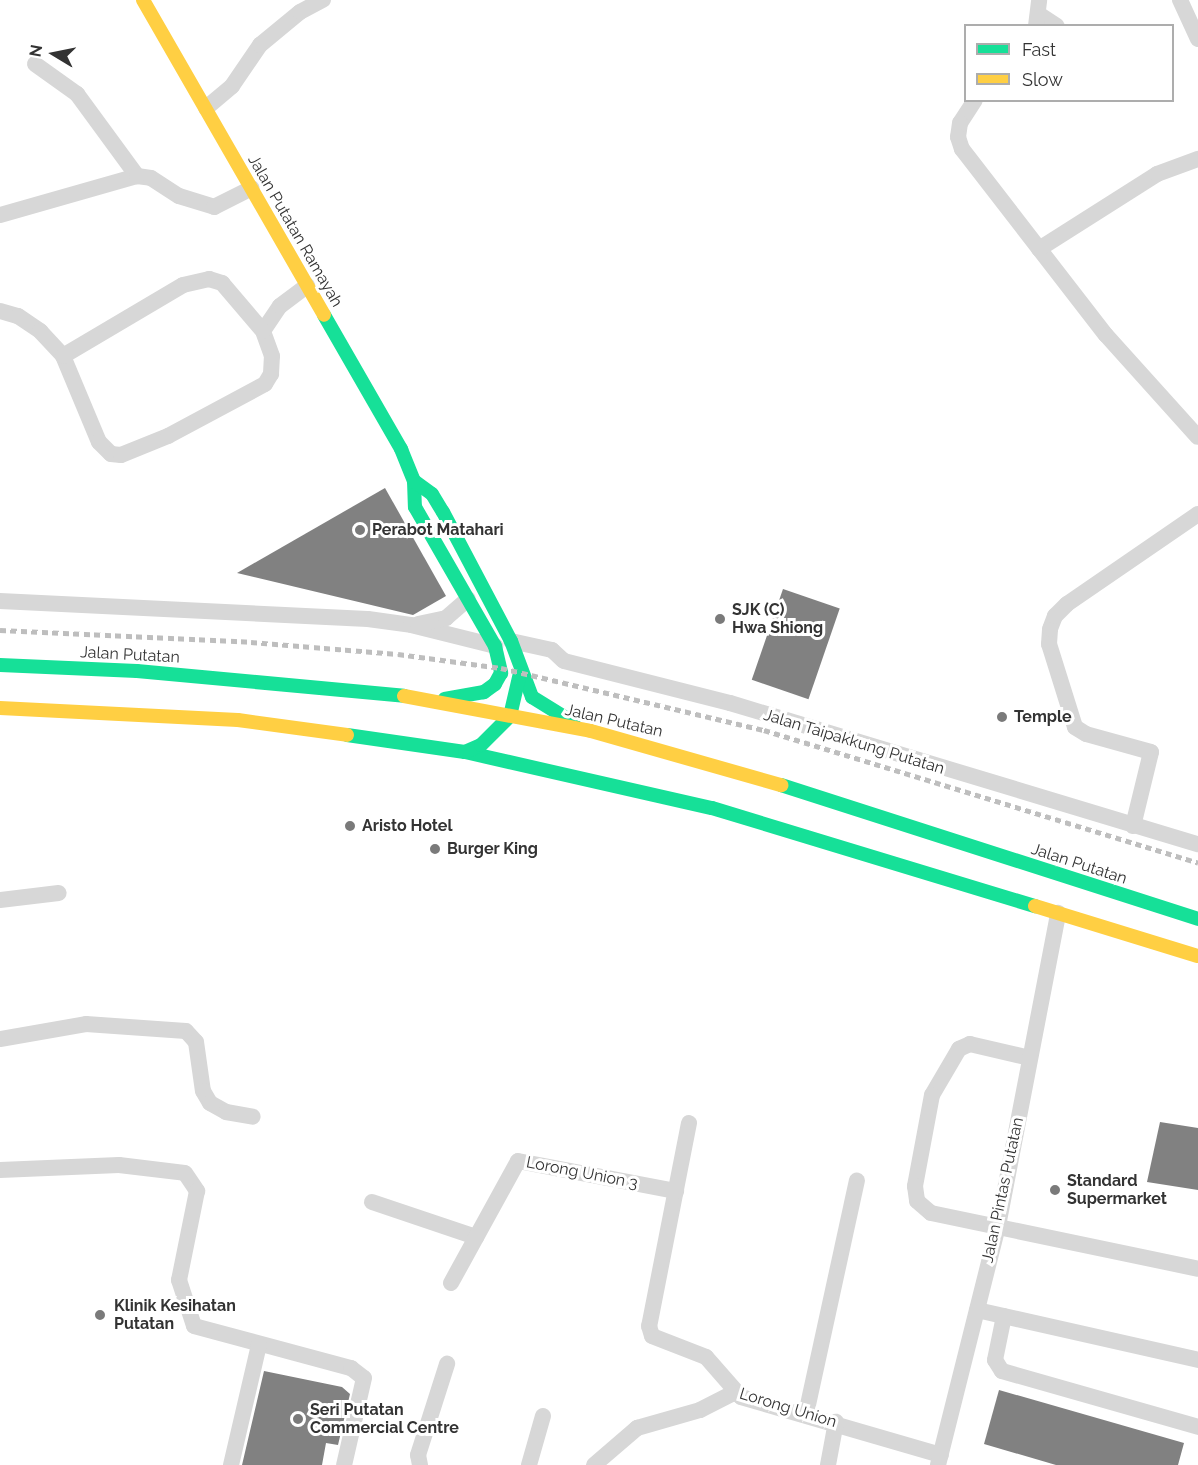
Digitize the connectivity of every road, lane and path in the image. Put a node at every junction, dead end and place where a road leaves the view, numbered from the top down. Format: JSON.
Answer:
{"nodes":[{"id":1,"x":143,"y":0,"type":"edge"},
{"id":2,"x":323,"y":0,"type":"edge"},
{"id":3,"x":1180,"y":0,"type":"edge"},
{"id":4,"x":1038,"y":14,"type":"edge"},
{"id":5,"x":1054,"y":24,"type":"edge"},
{"id":6,"x":1198,"y":39,"type":"edge"},
{"id":7,"x":35,"y":64,"type":"dead end"},
{"id":8,"x":974,"y":102,"type":"edge"},
{"id":9,"x":206,"y":108,"type":"junction"},
{"id":10,"x":1198,"y":159,"type":"edge"},
{"id":11,"x":137,"y":176,"type":"junction"},
{"id":12,"x":252,"y":188,"type":"junction"},
{"id":13,"x":0,"y":215,"type":"edge"},
{"id":14,"x":1039,"y":249,"type":"junction"},
{"id":15,"x":307,"y":286,"type":"junction"},
{"id":16,"x":0,"y":310,"type":"edge"},
{"id":17,"x":263,"y":331,"type":"junction"},
{"id":18,"x":63,"y":356,"type":"junction"},
{"id":19,"x":1198,"y":436,"type":"edge"},
{"id":20,"x":414,"y":481,"type":"junction"},
{"id":21,"x":1198,"y":514,"type":"edge"},
{"id":22,"x":468,"y":599,"type":"junction"},
{"id":23,"x":0,"y":601,"type":"edge"},
{"id":24,"x":411,"y":625,"type":"junction"},
{"id":25,"x":503,"y":643,"type":"junction"},
{"id":26,"x":0,"y":665,"type":"edge"},
{"id":27,"x":520,"y":673,"type":"junction"},
{"id":28,"x":432,"y":700,"type":"junction"},
{"id":29,"x":9,"y":705,"type":"edge"},
{"id":30,"x":510,"y":716,"type":"junction"},
{"id":31,"x":591,"y":731,"type":"junction"},
{"id":32,"x":643,"y":743,"type":"junction"},
{"id":33,"x":465,"y":752,"type":"junction"},
{"id":34,"x":631,"y":756,"type":"dead end"},
{"id":35,"x":627,"y":774,"type":"dead end"},
{"id":36,"x":634,"y":788,"type":"junction"},
{"id":37,"x":1133,"y":826,"type":"junction"},
{"id":38,"x":1198,"y":844,"type":"edge"},
{"id":39,"x":59,"y":893,"type":"dead end"},
{"id":40,"x":0,"y":900,"type":"edge"},
{"id":41,"x":1058,"y":913,"type":"junction"},
{"id":42,"x":1198,"y":919,"type":"edge"},
{"id":43,"x":1198,"y":956,"type":"edge"},
{"id":44,"x":0,"y":1039,"type":"edge"},
{"id":45,"x":1030,"y":1058,"type":"junction"},
{"id":46,"x":253,"y":1117,"type":"dead end"},
{"id":47,"x":689,"y":1123,"type":"dead end"},
{"id":48,"x":0,"y":1170,"type":"edge"},
{"id":49,"x":857,"y":1180,"type":"dead end"},
{"id":50,"x":676,"y":1191,"type":"junction"},
{"id":51,"x":372,"y":1202,"type":"dead end"},
{"id":52,"x":998,"y":1226,"type":"junction"},
{"id":53,"x":476,"y":1237,"type":"junction"},
{"id":54,"x":1198,"y":1269,"type":"edge"},
{"id":55,"x":452,"y":1282,"type":"dead end"},
{"id":56,"x":977,"y":1310,"type":"junction"},
{"id":57,"x":1004,"y":1316,"type":"junction"},
{"id":58,"x":259,"y":1345,"type":"junction"},
{"id":59,"x":1198,"y":1360,"type":"edge"},
{"id":60,"x":447,"y":1364,"type":"dead end"},
{"id":61,"x":734,"y":1394,"type":"junction"},
{"id":62,"x":806,"y":1414,"type":"junction"},
{"id":63,"x":543,"y":1416,"type":"dead end"},
{"id":64,"x":836,"y":1422,"type":"junction"},
{"id":65,"x":1198,"y":1427,"type":"edge"},
{"id":66,"x":939,"y":1460,"type":"edge"},
{"id":67,"x":231,"y":1465,"type":"edge"},
{"id":68,"x":344,"y":1465,"type":"edge"},
{"id":69,"x":420,"y":1465,"type":"edge"},
{"id":70,"x":529,"y":1465,"type":"edge"},
{"id":71,"x":594,"y":1465,"type":"edge"},
{"id":72,"x":828,"y":1465,"type":"edge"}],
"edges":[{"from":1,"to":9,"type":"main road","name":"Jalan Putatan Ramayah"},
{"from":2,"to":9,"type":"street"},
{"from":3,"to":6,"type":"street"},
{"from":4,"to":5,"type":"street"},
{"from":7,"to":11,"type":"street"},
{"from":8,"to":14,"type":"street"},
{"from":9,"to":12,"type":"main road","name":"Jalan Putatan Ramayah"},
{"from":10,"to":14,"type":"street"},
{"from":11,"to":12,"type":"street"},
{"from":11,"to":13,"type":"street"},
{"from":12,"to":15,"type":"main road","name":"Jalan Putatan Ramayah"},
{"from":14,"to":19,"type":"street"},
{"from":15,"to":17,"type":"street"},
{"from":15,"to":20,"type":"main road","name":"Jalan Putatan Ramayah"},
{"from":16,"to":18,"type":"street"},
{"from":17,"to":18,"type":"street"},
{"from":17,"to":18,"type":"street"},
{"from":20,"to":22,"type":"main road","name":"Jalan Putatan Ramayah"},
{"from":20,"to":25,"type":"main road","name":"Jalan Putatan Ramayah"},
{"from":21,"to":37,"type":"street"},
{"from":22,"to":24,"type":"street"},
{"from":22,"to":25,"type":"main road","name":"Jalan Putatan Ramayah"},
{"from":23,"to":24,"type":"street"},
{"from":24,"to":25,"type":"street","name":"Jalan Taipakkung Putatan"},
{"from":25,"to":27,"type":"main road","name":"Jalan Putatan Ramayah"},
{"from":25,"to":28,"type":"main road","name":"Jalan Putatan Ramayah"},
{"from":25,"to":37,"type":"street","name":"Jalan Taipakkung Putatan"},
{"from":26,"to":28,"type":"main road","name":"Jalan Putatan"},
{"from":27,"to":30,"type":"main road"},
{"from":27,"to":31,"type":"main road","name":"Jalan Putatan Ramayah"},
{"from":28,"to":30,"type":"main road","name":"Jalan Putatan"},
{"from":29,"to":33,"type":"main road"},
{"from":30,"to":31,"type":"main road","name":"Jalan Putatan"},
{"from":30,"to":33,"type":"main road"},
{"from":31,"to":32,"type":"main road","name":"Jalan Putatan"},
{"from":32,"to":34,"type":"main road"},
{"from":32,"to":42,"type":"main road","name":"Jalan Putatan"},
{"from":33,"to":36,"type":"main road"},
{"from":35,"to":36,"type":"main road"},
{"from":36,"to":41,"type":"main road"},
{"from":37,"to":38,"type":"street","name":"Jalan Taipakkung Putatan"},
{"from":39,"to":40,"type":"street"},
{"from":41,"to":43,"type":"main road"},
{"from":41,"to":45,"type":"street","name":"Jalan Pintas Putatan"},
{"from":44,"to":46,"type":"street"},
{"from":45,"to":52,"type":"street","name":"Jalan Pintas Putatan"},
{"from":45,"to":52,"type":"street"},
{"from":47,"to":50,"type":"street","name":"Lorong Union"},
{"from":48,"to":58,"type":"street"},
{"from":49,"to":62,"type":"street"},
{"from":50,"to":53,"type":"street","name":"Lorong Union 3"},
{"from":50,"to":61,"type":"street","name":"Lorong Union"},
{"from":51,"to":53,"type":"street"},
{"from":52,"to":54,"type":"street"},
{"from":52,"to":56,"type":"street","name":"Jalan Pintas Putatan"},
{"from":53,"to":55,"type":"street","name":"Lorong Union 3"},
{"from":56,"to":57,"type":"street"},
{"from":56,"to":66,"type":"street","name":"Jalan Pintas Putatan"},
{"from":57,"to":59,"type":"street"},
{"from":57,"to":65,"type":"street"},
{"from":58,"to":67,"type":"street"},
{"from":58,"to":68,"type":"street"},
{"from":60,"to":69,"type":"street"},
{"from":61,"to":62,"type":"street","name":"Lorong Union"},
{"from":61,"to":71,"type":"street"},
{"from":62,"to":64,"type":"street","name":"Lorong Union"},
{"from":63,"to":70,"type":"street"},
{"from":64,"to":66,"type":"street","name":"Lorong Union"},
{"from":64,"to":72,"type":"street"}]}
